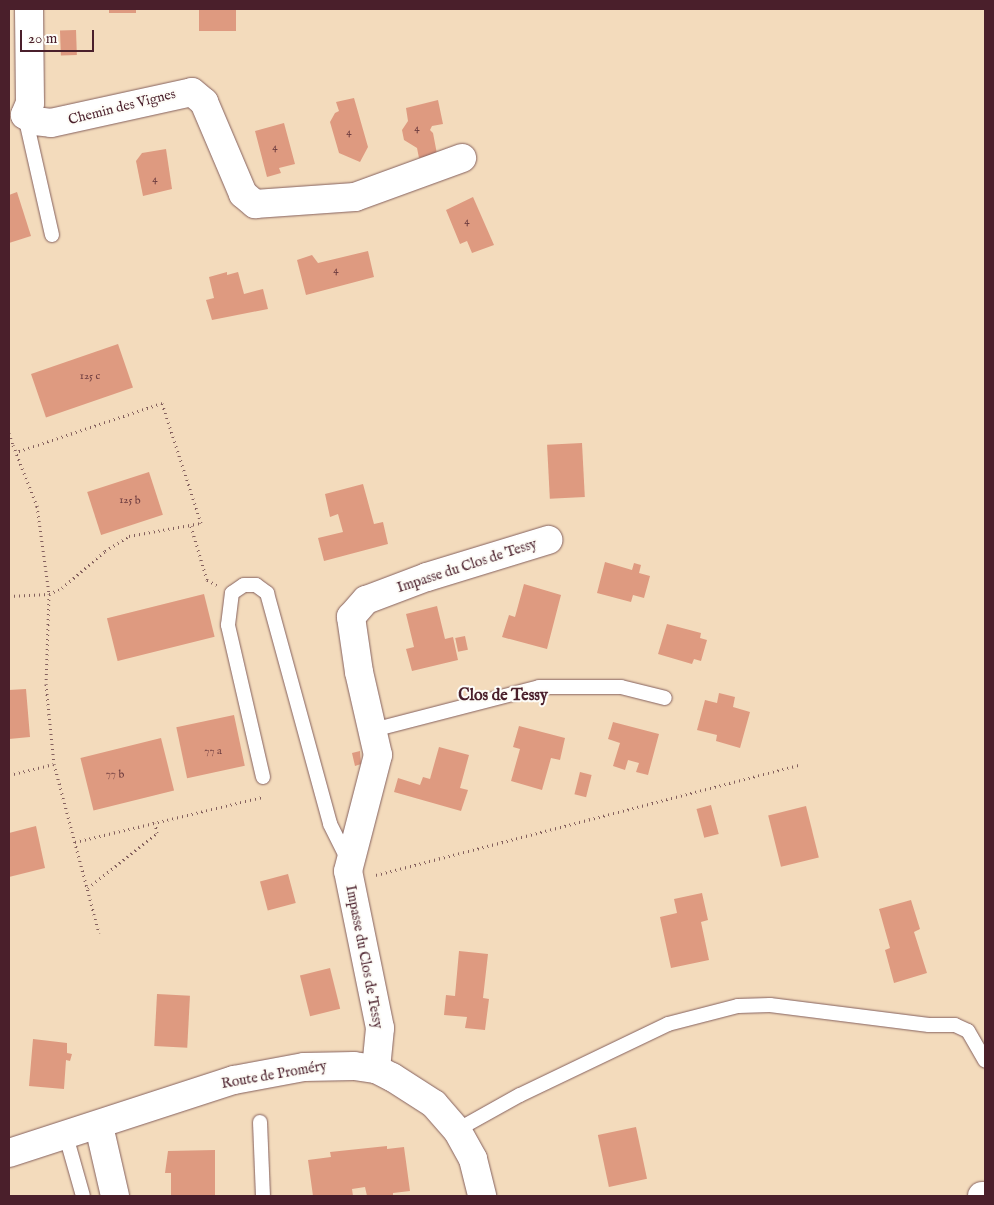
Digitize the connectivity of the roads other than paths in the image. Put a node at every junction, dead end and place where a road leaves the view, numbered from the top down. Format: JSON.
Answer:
{"nodes":[{"id":1,"x":29,"y":9,"type":"edge"},
{"id":2,"x":17,"y":123,"type":"edge"},
{"id":3,"x":462,"y":158,"type":"dead end"},
{"id":4,"x":52,"y":235,"type":"dead end"},
{"id":5,"x":548,"y":540,"type":"dead end"},
{"id":6,"x":665,"y":698,"type":"dead end"},
{"id":7,"x":373,"y":730,"type":"junction"},
{"id":8,"x":263,"y":777,"type":"road end"},
{"id":9,"x":348,"y":871,"type":"junction"},
{"id":10,"x":985,"y":1061,"type":"edge"},
{"id":11,"x":376,"y":1069,"type":"junction"},
{"id":12,"x":260,"y":1122,"type":"dead end"},
{"id":13,"x":99,"y":1126,"type":"junction"},
{"id":14,"x":456,"y":1130,"type":"junction"},
{"id":15,"x":66,"y":1136,"type":"junction"},
{"id":16,"x":9,"y":1153,"type":"edge"},
{"id":17,"x":83,"y":1196,"type":"edge"},
{"id":18,"x":115,"y":1196,"type":"edge"},
{"id":19,"x":262,"y":1196,"type":"edge"},
{"id":20,"x":482,"y":1196,"type":"edge"}],
"edges":[{"from":1,"to":2,"type":"street"},
{"from":2,"to":3,"type":"street","name":"Chemin des Vignes"},
{"from":2,"to":4,"type":"lane"},
{"from":5,"to":7,"type":"street","name":"Impasse du Clos de Tessy"},
{"from":6,"to":7,"type":"lane"},
{"from":7,"to":9,"type":"street","name":"Impasse du Clos de Tessy"},
{"from":8,"to":9,"type":"lane"},
{"from":9,"to":11,"type":"street","name":"Impasse du Clos de Tessy"},
{"from":10,"to":14,"type":"lane"},
{"from":11,"to":13,"type":"street","name":"Route de Proméry"},
{"from":11,"to":14,"type":"street","name":"Route de Proméry"},
{"from":12,"to":19,"type":"lane"},
{"from":13,"to":15,"type":"street","name":"Route de Proméry"},
{"from":13,"to":18,"type":"street"},
{"from":14,"to":20,"type":"street","name":"Route de Proméry"},
{"from":15,"to":16,"type":"street","name":"Route de Proméry"},
{"from":15,"to":17,"type":"lane"}]}
